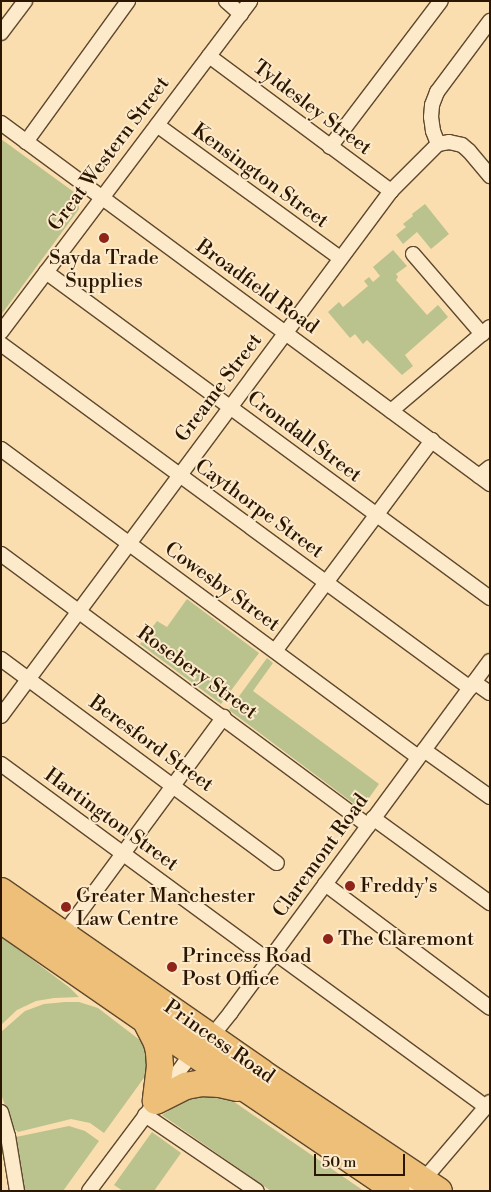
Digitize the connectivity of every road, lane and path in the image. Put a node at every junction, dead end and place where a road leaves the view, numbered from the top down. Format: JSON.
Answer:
{"nodes":[{"id":1,"x":24,"y":1,"type":"edge"},
{"id":2,"x":128,"y":1,"type":"edge"},
{"id":3,"x":226,"y":1,"type":"edge"},
{"id":4,"x":250,"y":1,"type":"edge"},
{"id":5,"x":441,"y":1,"type":"edge"},
{"id":6,"x":241,"y":14,"type":"junction"},
{"id":7,"x":490,"y":21,"type":"edge"},
{"id":8,"x":1,"y":33,"type":"edge"},
{"id":9,"x":209,"y":56,"type":"junction"},
{"id":10,"x":1,"y":123,"type":"edge"},
{"id":11,"x":157,"y":125,"type":"junction"},
{"id":12,"x":26,"y":142,"type":"junction"},
{"id":13,"x":438,"y":144,"type":"junction"},
{"id":14,"x":330,"y":146,"type":"junction"},
{"id":15,"x":490,"y":176,"type":"edge"},
{"id":16,"x":392,"y":191,"type":"junction"},
{"id":17,"x":102,"y":197,"type":"junction"},
{"id":18,"x":413,"y":254,"type":"dead end"},
{"id":19,"x":340,"y":258,"type":"junction"},
{"id":20,"x":46,"y":272,"type":"junction"},
{"id":21,"x":486,"y":331,"type":"edge"},
{"id":22,"x":1,"y":332,"type":"edge"},
{"id":23,"x":285,"y":333,"type":"junction"},
{"id":24,"x":1,"y":344,"type":"edge"},
{"id":25,"x":230,"y":407,"type":"junction"},
{"id":26,"x":391,"y":411,"type":"junction"},
{"id":27,"x":432,"y":440,"type":"junction"},
{"id":28,"x":1,"y":449,"type":"edge"},
{"id":29,"x":180,"y":475,"type":"junction"},
{"id":30,"x":486,"y":476,"type":"edge"},
{"id":31,"x":376,"y":516,"type":"junction"},
{"id":32,"x":129,"y":543,"type":"junction"},
{"id":33,"x":1,"y":554,"type":"edge"},
{"id":34,"x":326,"y":583,"type":"junction"},
{"id":35,"x":490,"y":598,"type":"edge"},
{"id":36,"x":78,"y":612,"type":"junction"},
{"id":37,"x":275,"y":651,"type":"junction"},
{"id":38,"x":1,"y":659,"type":"edge"},
{"id":39,"x":490,"y":661,"type":"edge"},
{"id":40,"x":28,"y":679,"type":"junction"},
{"id":41,"x":472,"y":685,"type":"junction"},
{"id":42,"x":490,"y":693,"type":"edge"},
{"id":43,"x":1,"y":716,"type":"edge"},
{"id":44,"x":224,"y":718,"type":"junction"},
{"id":45,"x":421,"y":753,"type":"junction"},
{"id":46,"x":1,"y":764,"type":"edge"},
{"id":47,"x":174,"y":786,"type":"junction"},
{"id":48,"x":490,"y":797,"type":"edge"},
{"id":49,"x":371,"y":822,"type":"junction"},
{"id":50,"x":124,"y":854,"type":"junction"},
{"id":51,"x":277,"y":863,"type":"dead end"},
{"id":52,"x":325,"y":884,"type":"junction"},
{"id":53,"x":1,"y":891,"type":"edge"},
{"id":54,"x":490,"y":903,"type":"edge"},
{"id":55,"x":1,"y":920,"type":"edge"},
{"id":56,"x":63,"y":935,"type":"junction"},
{"id":57,"x":272,"y":957,"type":"junction"},
{"id":58,"x":490,"y":1008,"type":"edge"},
{"id":59,"x":145,"y":1019,"type":"junction"},
{"id":60,"x":202,"y":1045,"type":"junction"},
{"id":61,"x":266,"y":1102,"type":"junction"},
{"id":62,"x":488,"y":1105,"type":"edge"},
{"id":63,"x":150,"y":1108,"type":"junction"},
{"id":64,"x":1,"y":1112,"type":"edge"},
{"id":65,"x":425,"y":1187,"type":"edge"},
{"id":66,"x":94,"y":1189,"type":"edge"},
{"id":67,"x":17,"y":1191,"type":"edge"},
{"id":68,"x":257,"y":1191,"type":"edge"},
{"id":69,"x":397,"y":1191,"type":"edge"}],
"edges":[{"from":1,"to":8,"type":"street"},
{"from":2,"to":12,"type":"street"},
{"from":3,"to":6,"type":"street"},
{"from":4,"to":6,"type":"street","name":"Great Western Street"},
{"from":5,"to":14,"type":"street"},
{"from":6,"to":9,"type":"street","name":"Great Western Street"},
{"from":7,"to":13,"type":"street"},
{"from":9,"to":11,"type":"street","name":"Great Western Street"},
{"from":9,"to":14,"type":"street","name":"Tyldesley Street"},
{"from":10,"to":12,"type":"street","name":"Broadfield Road"},
{"from":11,"to":17,"type":"street","name":"Great Western Street"},
{"from":11,"to":19,"type":"street","name":"Kensington Street"},
{"from":12,"to":17,"type":"street","name":"Broadfield Road"},
{"from":13,"to":15,"type":"street"},
{"from":13,"to":16,"type":"street","name":"Greame Street"},
{"from":14,"to":16,"type":"street","name":"Tyldesley Street"},
{"from":16,"to":19,"type":"street","name":"Greame Street"},
{"from":17,"to":20,"type":"street","name":"Great Western Street"},
{"from":17,"to":23,"type":"street","name":"Broadfield Road"},
{"from":18,"to":21,"type":"street"},
{"from":19,"to":23,"type":"street","name":"Greame Street"},
{"from":20,"to":22,"type":"street","name":"Great Western Street"},
{"from":20,"to":25,"type":"street","name":"Crondall Street"},
{"from":21,"to":26,"type":"street"},
{"from":23,"to":25,"type":"street","name":"Greame Street"},
{"from":23,"to":26,"type":"street","name":"Broadfield Road"},
{"from":24,"to":29,"type":"street","name":"Caythorpe Street"},
{"from":25,"to":29,"type":"street","name":"Greame Street"},
{"from":25,"to":31,"type":"street","name":"Crondall Street"},
{"from":26,"to":27,"type":"street","name":"Broadfield Road"},
{"from":27,"to":30,"type":"street","name":"Broadfield Road"},
{"from":27,"to":31,"type":"street"},
{"from":28,"to":32,"type":"street","name":"Cowesby Street"},
{"from":29,"to":32,"type":"street","name":"Greame Street"},
{"from":29,"to":34,"type":"street","name":"Caythorpe Street"},
{"from":31,"to":34,"type":"street"},
{"from":31,"to":35,"type":"street","name":"Crondall Street"},
{"from":32,"to":36,"type":"street","name":"Greame Street"},
{"from":32,"to":37,"type":"street","name":"Cowesby Street"},
{"from":33,"to":36,"type":"street","name":"Rosebery Street"},
{"from":34,"to":37,"type":"street"},
{"from":34,"to":41,"type":"street","name":"Caythorpe Street"},
{"from":36,"to":40,"type":"street","name":"Greame Street"},
{"from":36,"to":44,"type":"street","name":"Rosebery Street"},
{"from":37,"to":45,"type":"street","name":"Cowesby Street"},
{"from":38,"to":40,"type":"street","name":"Beresford Street"},
{"from":39,"to":41,"type":"street","name":"Claremont Road"},
{"from":40,"to":43,"type":"street","name":"Greame Street"},
{"from":40,"to":47,"type":"street","name":"Beresford Street"},
{"from":41,"to":42,"type":"street","name":"Caythorpe Street"},
{"from":41,"to":45,"type":"street","name":"Claremont Road"},
{"from":44,"to":47,"type":"street"},
{"from":44,"to":49,"type":"street","name":"Rosebery Street"},
{"from":45,"to":48,"type":"street","name":"Cowesby Street"},
{"from":45,"to":49,"type":"street","name":"Claremont Road"},
{"from":46,"to":50,"type":"street","name":"Hartington Street"},
{"from":47,"to":50,"type":"street"},
{"from":47,"to":51,"type":"street","name":"Beresford Street"},
{"from":49,"to":52,"type":"street","name":"Claremont Road"},
{"from":49,"to":54,"type":"street","name":"Rosebery Street"},
{"from":50,"to":56,"type":"street"},
{"from":50,"to":57,"type":"street","name":"Hartington Street"},
{"from":52,"to":57,"type":"street","name":"Claremont Road"},
{"from":52,"to":58,"type":"street"},
{"from":53,"to":56,"type":"highway","name":"Princess Road"},
{"from":55,"to":59,"type":"highway","name":"Princess Road"},
{"from":56,"to":60,"type":"highway","name":"Princess Road"},
{"from":57,"to":60,"type":"street","name":"Claremont Road"},
{"from":57,"to":62,"type":"street","name":"Hartington Street"},
{"from":59,"to":60,"type":"highway","name":"Princess Road"},
{"from":59,"to":63,"type":"highway"},
{"from":60,"to":61,"type":"highway","name":"Princess Road"},
{"from":60,"to":63,"type":"street","name":"Claremont Road"},
{"from":60,"to":65,"type":"highway","name":"Princess Road"},
{"from":61,"to":63,"type":"highway"},
{"from":61,"to":69,"type":"highway","name":"Princess Road"},
{"from":62,"to":65,"type":"street"},
{"from":63,"to":66,"type":"street","name":"Claremont Road"},
{"from":63,"to":68,"type":"street"},
{"from":64,"to":67,"type":"street"}]}
